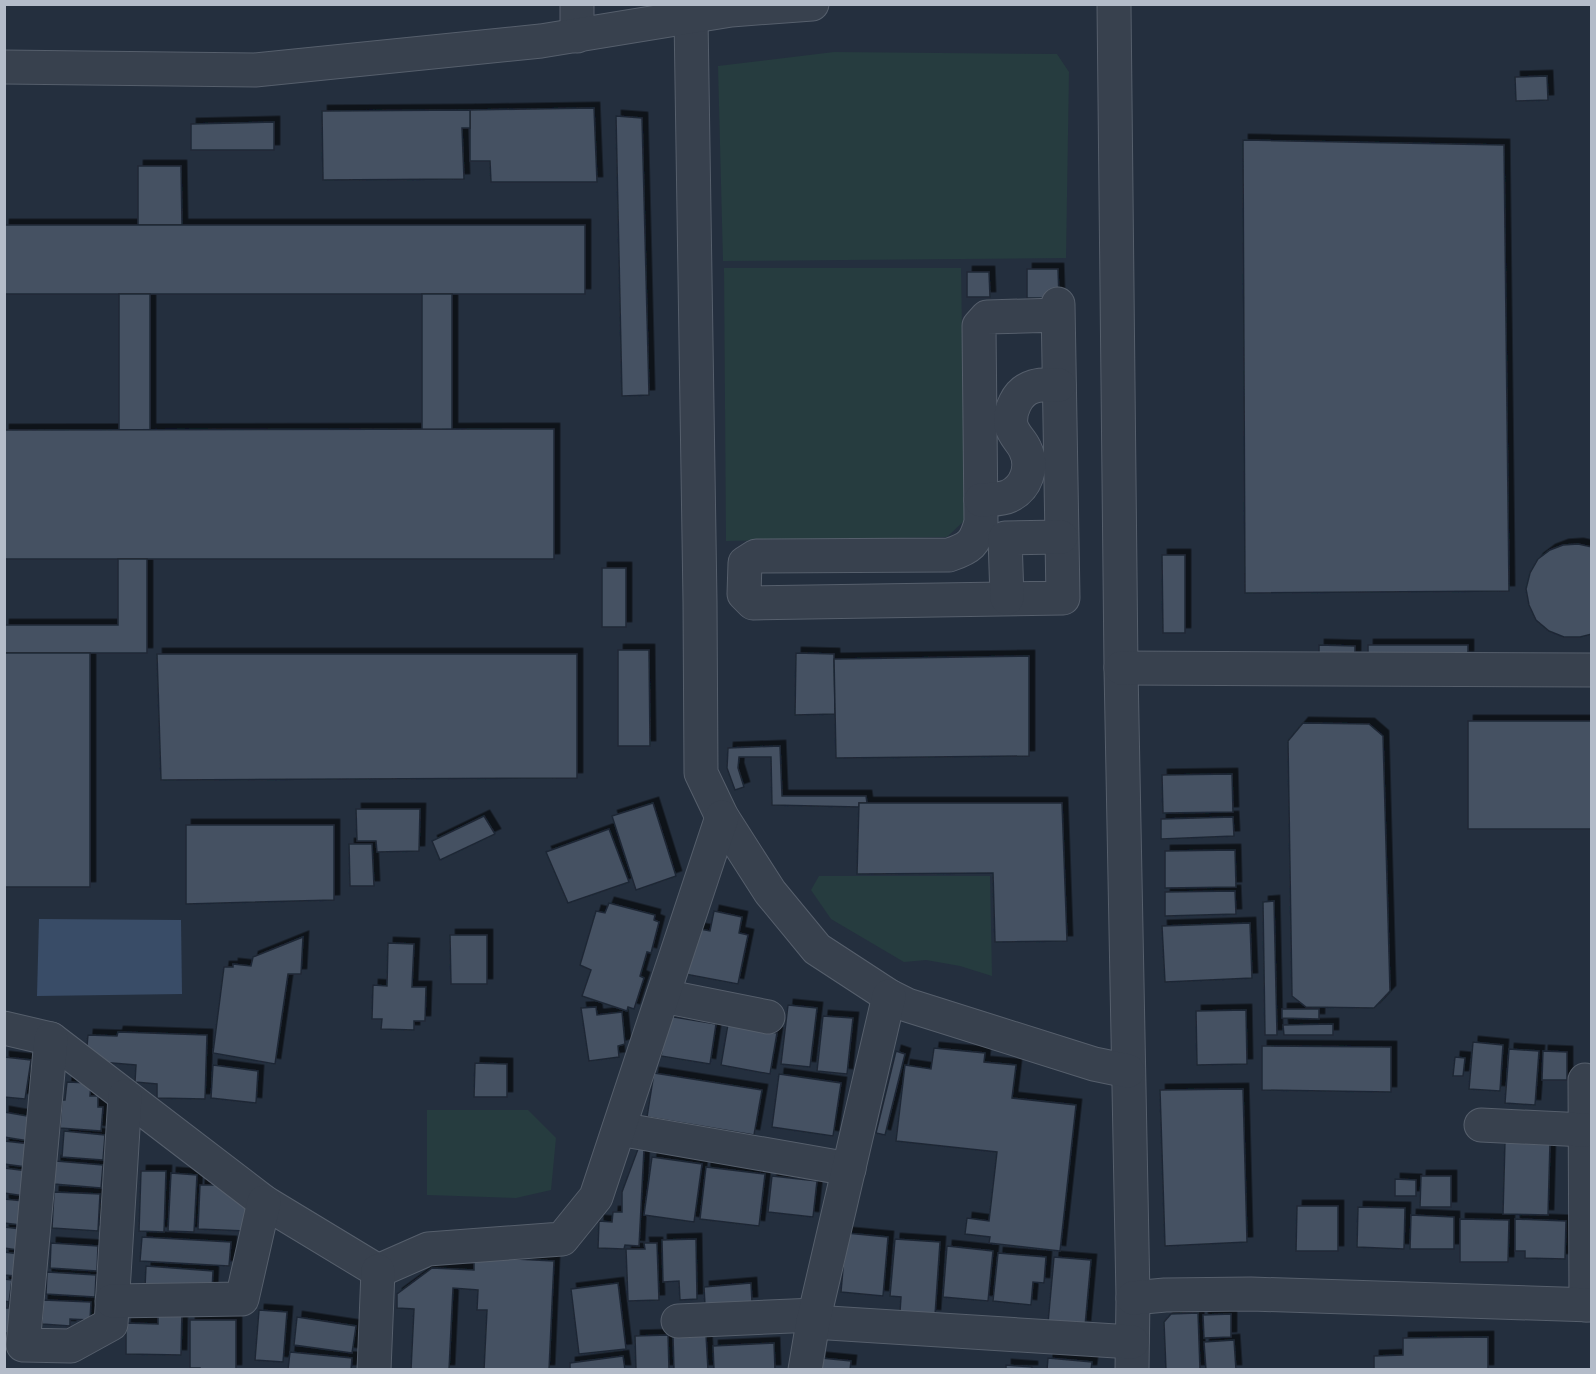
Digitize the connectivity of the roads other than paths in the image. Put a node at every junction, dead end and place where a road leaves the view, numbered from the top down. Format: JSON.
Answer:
{"nodes":[{"id":1,"x":812,"y":4,"type":"edge"},
{"id":2,"x":1114,"y":4,"type":"edge"},
{"id":3,"x":691,"y":17,"type":"junction"},
{"id":4,"x":577,"y":20,"type":"edge"},
{"id":5,"x":4,"y":66,"type":"edge"},
{"id":6,"x":1059,"y":385,"type":"junction"},
{"id":7,"x":981,"y":500,"type":"junction"},
{"id":8,"x":1062,"y":537,"type":"junction"},
{"id":9,"x":949,"y":555,"type":"junction"},
{"id":10,"x":1006,"y":598,"type":"junction"},
{"id":11,"x":952,"y":600,"type":"junction"},
{"id":12,"x":700,"y":602,"type":"junction"},
{"id":13,"x":753,"y":603,"type":"junction"},
{"id":14,"x":1121,"y":668,"type":"junction"},
{"id":15,"x":1592,"y":670,"type":"edge"},
{"id":16,"x":722,"y":817,"type":"junction"},
{"id":17,"x":663,"y":996,"type":"junction"},
{"id":18,"x":889,"y":996,"type":"junction"},
{"id":19,"x":768,"y":1017,"type":"dead end"},
{"id":20,"x":4,"y":1028,"type":"edge"},
{"id":21,"x":51,"y":1039,"type":"junction"},
{"id":22,"x":1128,"y":1071,"type":"junction"},
{"id":23,"x":1585,"y":1080,"type":"dead end"},
{"id":24,"x":125,"y":1096,"type":"junction"},
{"id":25,"x":1480,"y":1125,"type":"dead end"},
{"id":26,"x":619,"y":1129,"type":"junction"},
{"id":27,"x":1585,"y":1130,"type":"junction"},
{"id":28,"x":849,"y":1169,"type":"junction"},
{"id":29,"x":264,"y":1202,"type":"junction"},
{"id":30,"x":378,"y":1271,"type":"junction"},
{"id":31,"x":1133,"y":1298,"type":"junction"},
{"id":32,"x":112,"y":1301,"type":"junction"},
{"id":33,"x":1589,"y":1305,"type":"edge"},
{"id":34,"x":814,"y":1318,"type":"junction"},
{"id":35,"x":678,"y":1320,"type":"dead end"},
{"id":36,"x":1132,"y":1356,"type":"edge"},
{"id":37,"x":375,"y":1370,"type":"edge"},
{"id":38,"x":805,"y":1370,"type":"edge"}],
"edges":[{"from":1,"to":3,"type":"street"},
{"from":2,"to":14,"type":"street"},
{"from":3,"to":4,"type":"street"},
{"from":3,"to":12,"type":"street"},
{"from":4,"to":5,"type":"street"},
{"from":6,"to":7,"type":"street"},
{"from":6,"to":7,"type":"street"},
{"from":6,"to":8,"type":"street"},
{"from":7,"to":9,"type":"street"},
{"from":8,"to":10,"type":"street"},
{"from":8,"to":10,"type":"street"},
{"from":9,"to":11,"type":"street"},
{"from":9,"to":13,"type":"street"},
{"from":10,"to":11,"type":"street"},
{"from":11,"to":13,"type":"street"},
{"from":12,"to":13,"type":"street"},
{"from":12,"to":16,"type":"street"},
{"from":14,"to":15,"type":"street"},
{"from":14,"to":22,"type":"street"},
{"from":16,"to":17,"type":"street"},
{"from":16,"to":18,"type":"street"},
{"from":17,"to":19,"type":"street"},
{"from":17,"to":26,"type":"street"},
{"from":18,"to":22,"type":"street"},
{"from":18,"to":28,"type":"street"},
{"from":20,"to":21,"type":"street"},
{"from":21,"to":24,"type":"street"},
{"from":21,"to":32,"type":"street"},
{"from":22,"to":31,"type":"street"},
{"from":23,"to":27,"type":"street"},
{"from":24,"to":29,"type":"street"},
{"from":24,"to":32,"type":"street"},
{"from":25,"to":27,"type":"street"},
{"from":26,"to":28,"type":"street"},
{"from":26,"to":30,"type":"street"},
{"from":27,"to":33,"type":"street"},
{"from":28,"to":34,"type":"street"},
{"from":29,"to":30,"type":"street"},
{"from":29,"to":32,"type":"street"},
{"from":30,"to":37,"type":"street"},
{"from":31,"to":33,"type":"street"},
{"from":31,"to":36,"type":"street"},
{"from":34,"to":35,"type":"street"},
{"from":34,"to":36,"type":"street"},
{"from":34,"to":38,"type":"street"}]}
